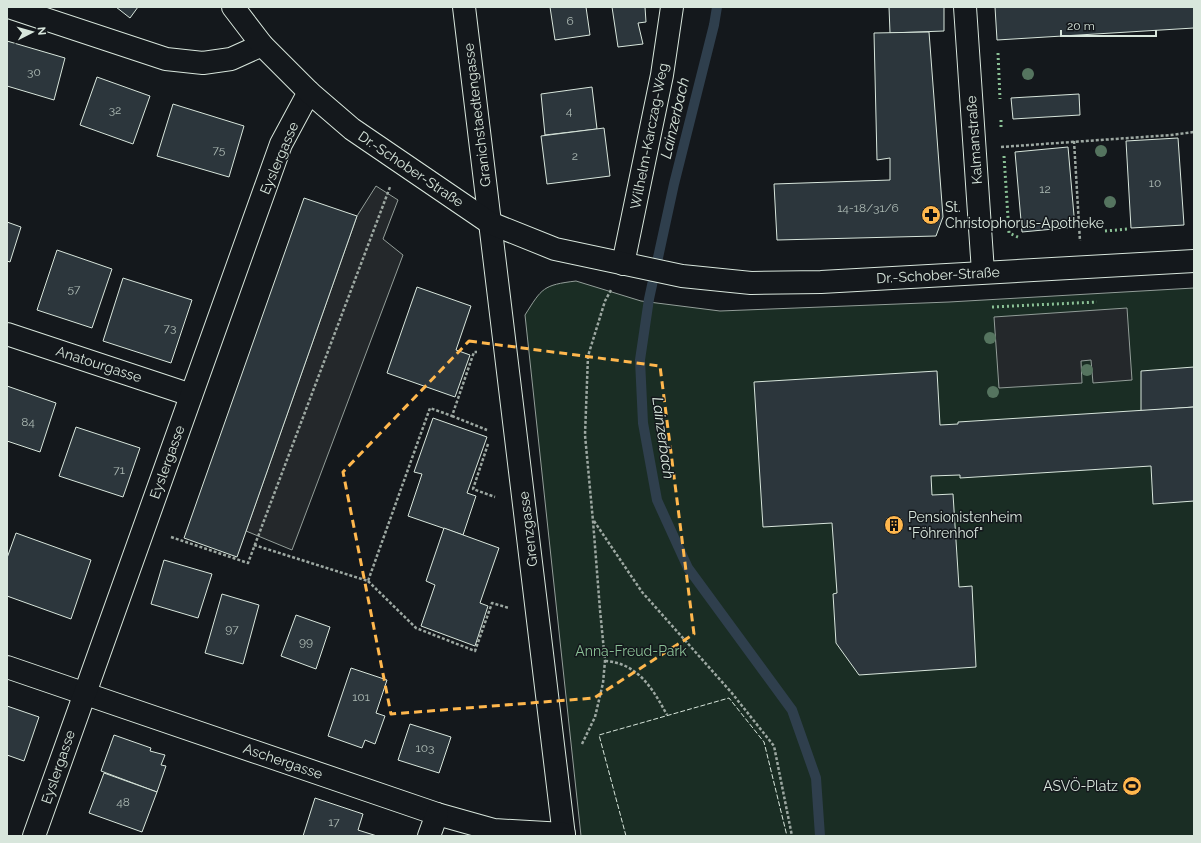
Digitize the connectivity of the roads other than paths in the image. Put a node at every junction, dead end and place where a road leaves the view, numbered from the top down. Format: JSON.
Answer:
{"nodes":[{"id":1,"x":10,"y":7,"type":"edge"},
{"id":2,"x":233,"y":7,"type":"edge"},
{"id":3,"x":464,"y":7,"type":"edge"},
{"id":4,"x":672,"y":7,"type":"edge"},
{"id":5,"x":965,"y":7,"type":"edge"},
{"id":6,"x":262,"y":44,"type":"junction"},
{"id":7,"x":309,"y":92,"type":"junction"},
{"id":8,"x":490,"y":223,"type":"junction"},
{"id":9,"x":1194,"y":261,"type":"edge"},
{"id":10,"x":627,"y":265,"type":"junction"},
{"id":11,"x":983,"y":272,"type":"junction"},
{"id":12,"x":7,"y":334,"type":"edge"},
{"id":13,"x":191,"y":395,"type":"junction"},
{"id":14,"x":7,"y":667,"type":"edge"},
{"id":15,"x":84,"y":692,"type":"junction"},
{"id":16,"x":437,"y":814,"type":"junction"},
{"id":17,"x":564,"y":835,"type":"edge"},
{"id":18,"x":34,"y":836,"type":"edge"},
{"id":19,"x":429,"y":836,"type":"edge"}],
"edges":[{"from":1,"to":6,"type":"street"},
{"from":2,"to":6,"type":"street","name":"Dr.-Schober-Straße"},
{"from":3,"to":8,"type":"street","name":"Granichstaedtengasse"},
{"from":4,"to":10,"type":"street","name":"Wilhelm-Karczag-Weg"},
{"from":5,"to":11,"type":"street","name":"Kalmanstraße"},
{"from":6,"to":7,"type":"street","name":"Dr.-Schober-Straße"},
{"from":7,"to":8,"type":"street","name":"Dr.-Schober-Straße"},
{"from":7,"to":13,"type":"street","name":"Eyslergasse"},
{"from":8,"to":10,"type":"street","name":"Dr.-Schober-Straße"},
{"from":8,"to":17,"type":"street","name":"Grenzgasse"},
{"from":9,"to":11,"type":"street","name":"Dr.-Schober-Straße"},
{"from":10,"to":11,"type":"street","name":"Dr.-Schober-Straße"},
{"from":12,"to":13,"type":"street","name":"Anatourgasse"},
{"from":13,"to":15,"type":"street","name":"Eyslergasse"},
{"from":14,"to":15,"type":"street","name":"Aschergasse"},
{"from":15,"to":16,"type":"street","name":"Aschergasse"},
{"from":15,"to":18,"type":"street","name":"Eyslergasse"},
{"from":16,"to":17,"type":"street","name":"Aschergasse"},
{"from":16,"to":19,"type":"street"}]}
